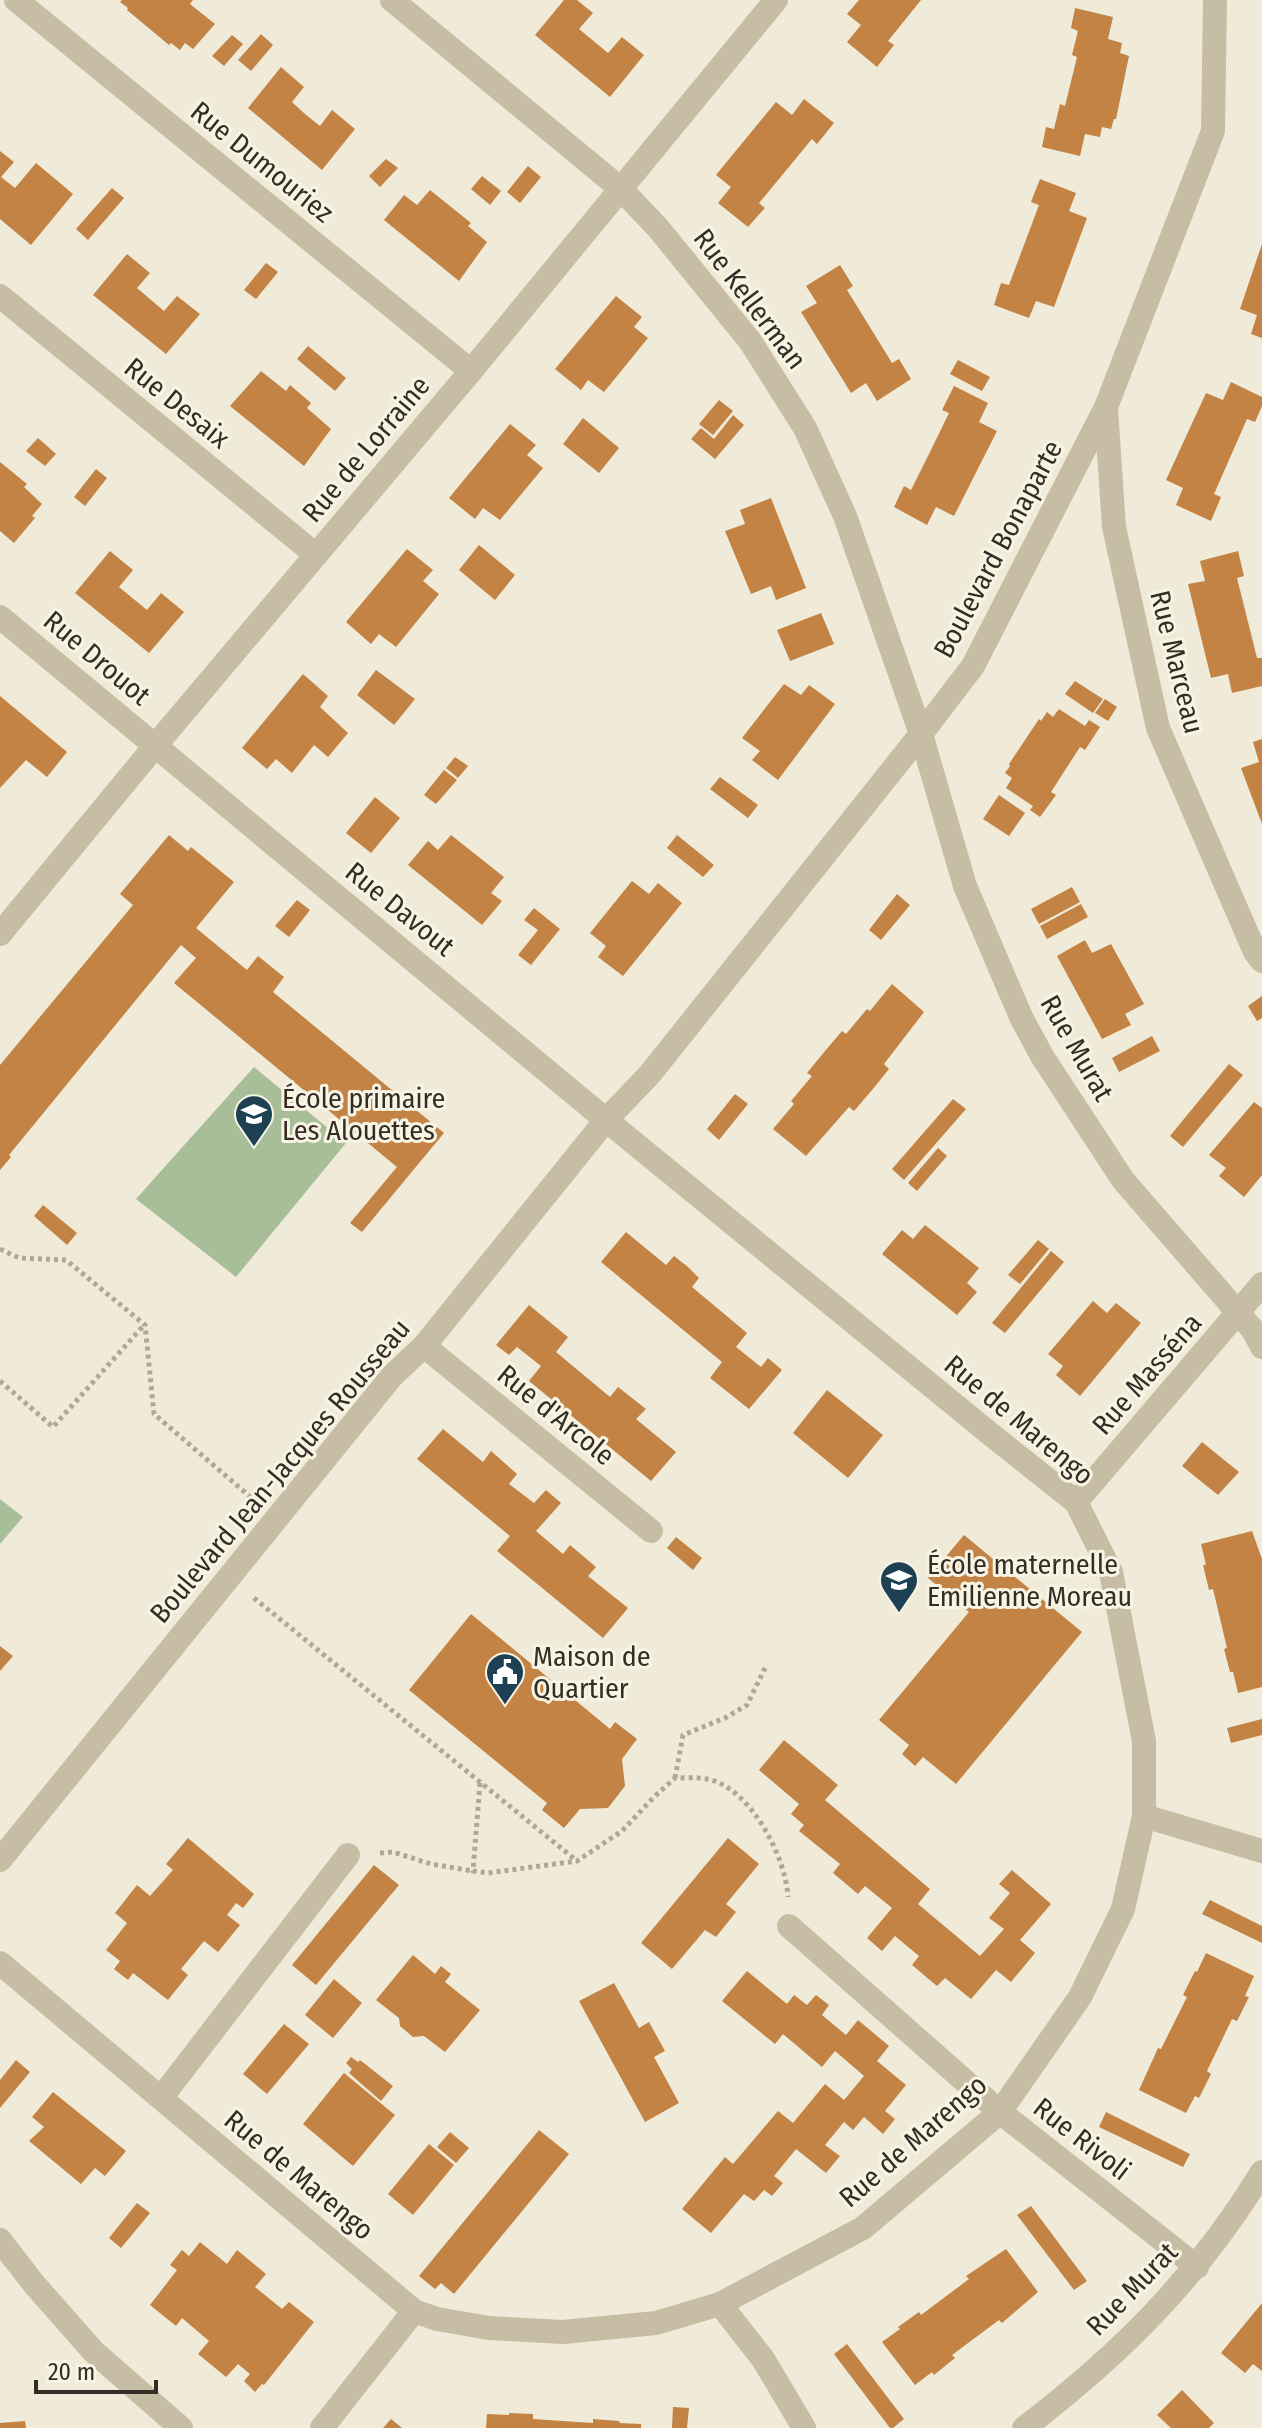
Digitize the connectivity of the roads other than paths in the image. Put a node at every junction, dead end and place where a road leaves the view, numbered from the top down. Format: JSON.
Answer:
{"nodes":[{"id":1,"x":16,"y":0,"type":"edge"},
{"id":2,"x":392,"y":0,"type":"edge"},
{"id":3,"x":1215,"y":0,"type":"edge"},
{"id":4,"x":771,"y":2,"type":"edge"},
{"id":5,"x":621,"y":189,"type":"junction"},
{"id":6,"x":0,"y":296,"type":"edge"},
{"id":7,"x":471,"y":371,"type":"junction"},
{"id":8,"x":1106,"y":407,"type":"junction"},
{"id":9,"x":316,"y":555,"type":"junction"},
{"id":10,"x":0,"y":617,"type":"edge"},
{"id":11,"x":921,"y":734,"type":"junction"},
{"id":12,"x":155,"y":746,"type":"junction"},
{"id":13,"x":0,"y":934,"type":"edge"},
{"id":14,"x":1262,"y":961,"type":"edge"},
{"id":15,"x":606,"y":1120,"type":"junction"},
{"id":16,"x":1262,"y":1284,"type":"edge"},
{"id":17,"x":1238,"y":1313,"type":"junction"},
{"id":18,"x":424,"y":1346,"type":"junction"},
{"id":19,"x":1262,"y":1347,"type":"edge"},
{"id":20,"x":1076,"y":1502,"type":"junction"},
{"id":21,"x":651,"y":1531,"type":"dead end"},
{"id":22,"x":1144,"y":1816,"type":"junction"},
{"id":23,"x":1262,"y":1851,"type":"edge"},
{"id":24,"x":348,"y":1855,"type":"road end"},
{"id":25,"x":0,"y":1860,"type":"edge"},
{"id":26,"x":789,"y":1926,"type":"road end"},
{"id":27,"x":0,"y":1963,"type":"edge"},
{"id":28,"x":161,"y":2098,"type":"junction"},
{"id":29,"x":1000,"y":2112,"type":"junction"},
{"id":30,"x":1262,"y":2172,"type":"edge"},
{"id":31,"x":0,"y":2240,"type":"edge"},
{"id":32,"x":1197,"y":2267,"type":"junction"},
{"id":33,"x":720,"y":2304,"type":"junction"},
{"id":34,"x":414,"y":2311,"type":"junction"},
{"id":35,"x":181,"y":2428,"type":"edge"},
{"id":36,"x":322,"y":2428,"type":"edge"},
{"id":37,"x":804,"y":2428,"type":"edge"},
{"id":38,"x":1024,"y":2428,"type":"edge"}],
"edges":[{"from":1,"to":7,"type":"street","name":"Rue Dumouriez"},
{"from":2,"to":5,"type":"street","name":"Rue Kellerman"},
{"from":3,"to":8,"type":"street","name":"Boulevard Bonaparte"},
{"from":4,"to":5,"type":"street","name":"Rue de Lorraine"},
{"from":5,"to":7,"type":"street","name":"Rue de Lorraine"},
{"from":5,"to":11,"type":"street","name":"Rue Kellerman"},
{"from":6,"to":9,"type":"street","name":"Rue Desaix"},
{"from":7,"to":9,"type":"street","name":"Rue de Lorraine"},
{"from":8,"to":11,"type":"street","name":"Boulevard Bonaparte"},
{"from":8,"to":14,"type":"street","name":"Rue Marceau"},
{"from":9,"to":12,"type":"street","name":"Rue de Lorraine"},
{"from":10,"to":12,"type":"street","name":"Rue Drouot"},
{"from":11,"to":15,"type":"street","name":"Boulevard Bonaparte"},
{"from":11,"to":17,"type":"street","name":"Rue Murat"},
{"from":12,"to":13,"type":"street","name":"Rue de Lorraine"},
{"from":12,"to":15,"type":"street","name":"Rue Davout"},
{"from":15,"to":18,"type":"street","name":"Boulevard Jean-Jacques Rousseau"},
{"from":15,"to":20,"type":"street","name":"Rue de Marengo"},
{"from":16,"to":17,"type":"street","name":"Rue Masséna"},
{"from":17,"to":19,"type":"street","name":"Rue Murat"},
{"from":17,"to":20,"type":"street","name":"Rue Masséna"},
{"from":18,"to":21,"type":"street","name":"Rue d'Arcole"},
{"from":18,"to":25,"type":"street","name":"Boulevard Jean-Jacques Rousseau"},
{"from":20,"to":22,"type":"street","name":"Rue de Marengo"},
{"from":22,"to":23,"type":"street"},
{"from":22,"to":29,"type":"street","name":"Rue de Marengo"},
{"from":24,"to":28,"type":"street"},
{"from":26,"to":29,"type":"street","name":"Rue Rivoli"},
{"from":27,"to":28,"type":"street","name":"Rue de Marengo"},
{"from":28,"to":34,"type":"street","name":"Rue de Marengo"},
{"from":29,"to":32,"type":"street","name":"Rue Rivoli"},
{"from":29,"to":33,"type":"street","name":"Rue de Marengo"},
{"from":30,"to":32,"type":"street","name":"Rue Murat"},
{"from":31,"to":35,"type":"street"},
{"from":32,"to":38,"type":"street","name":"Rue Murat"},
{"from":33,"to":34,"type":"street","name":"Rue de Marengo"},
{"from":33,"to":37,"type":"street"},
{"from":34,"to":36,"type":"street"}]}
